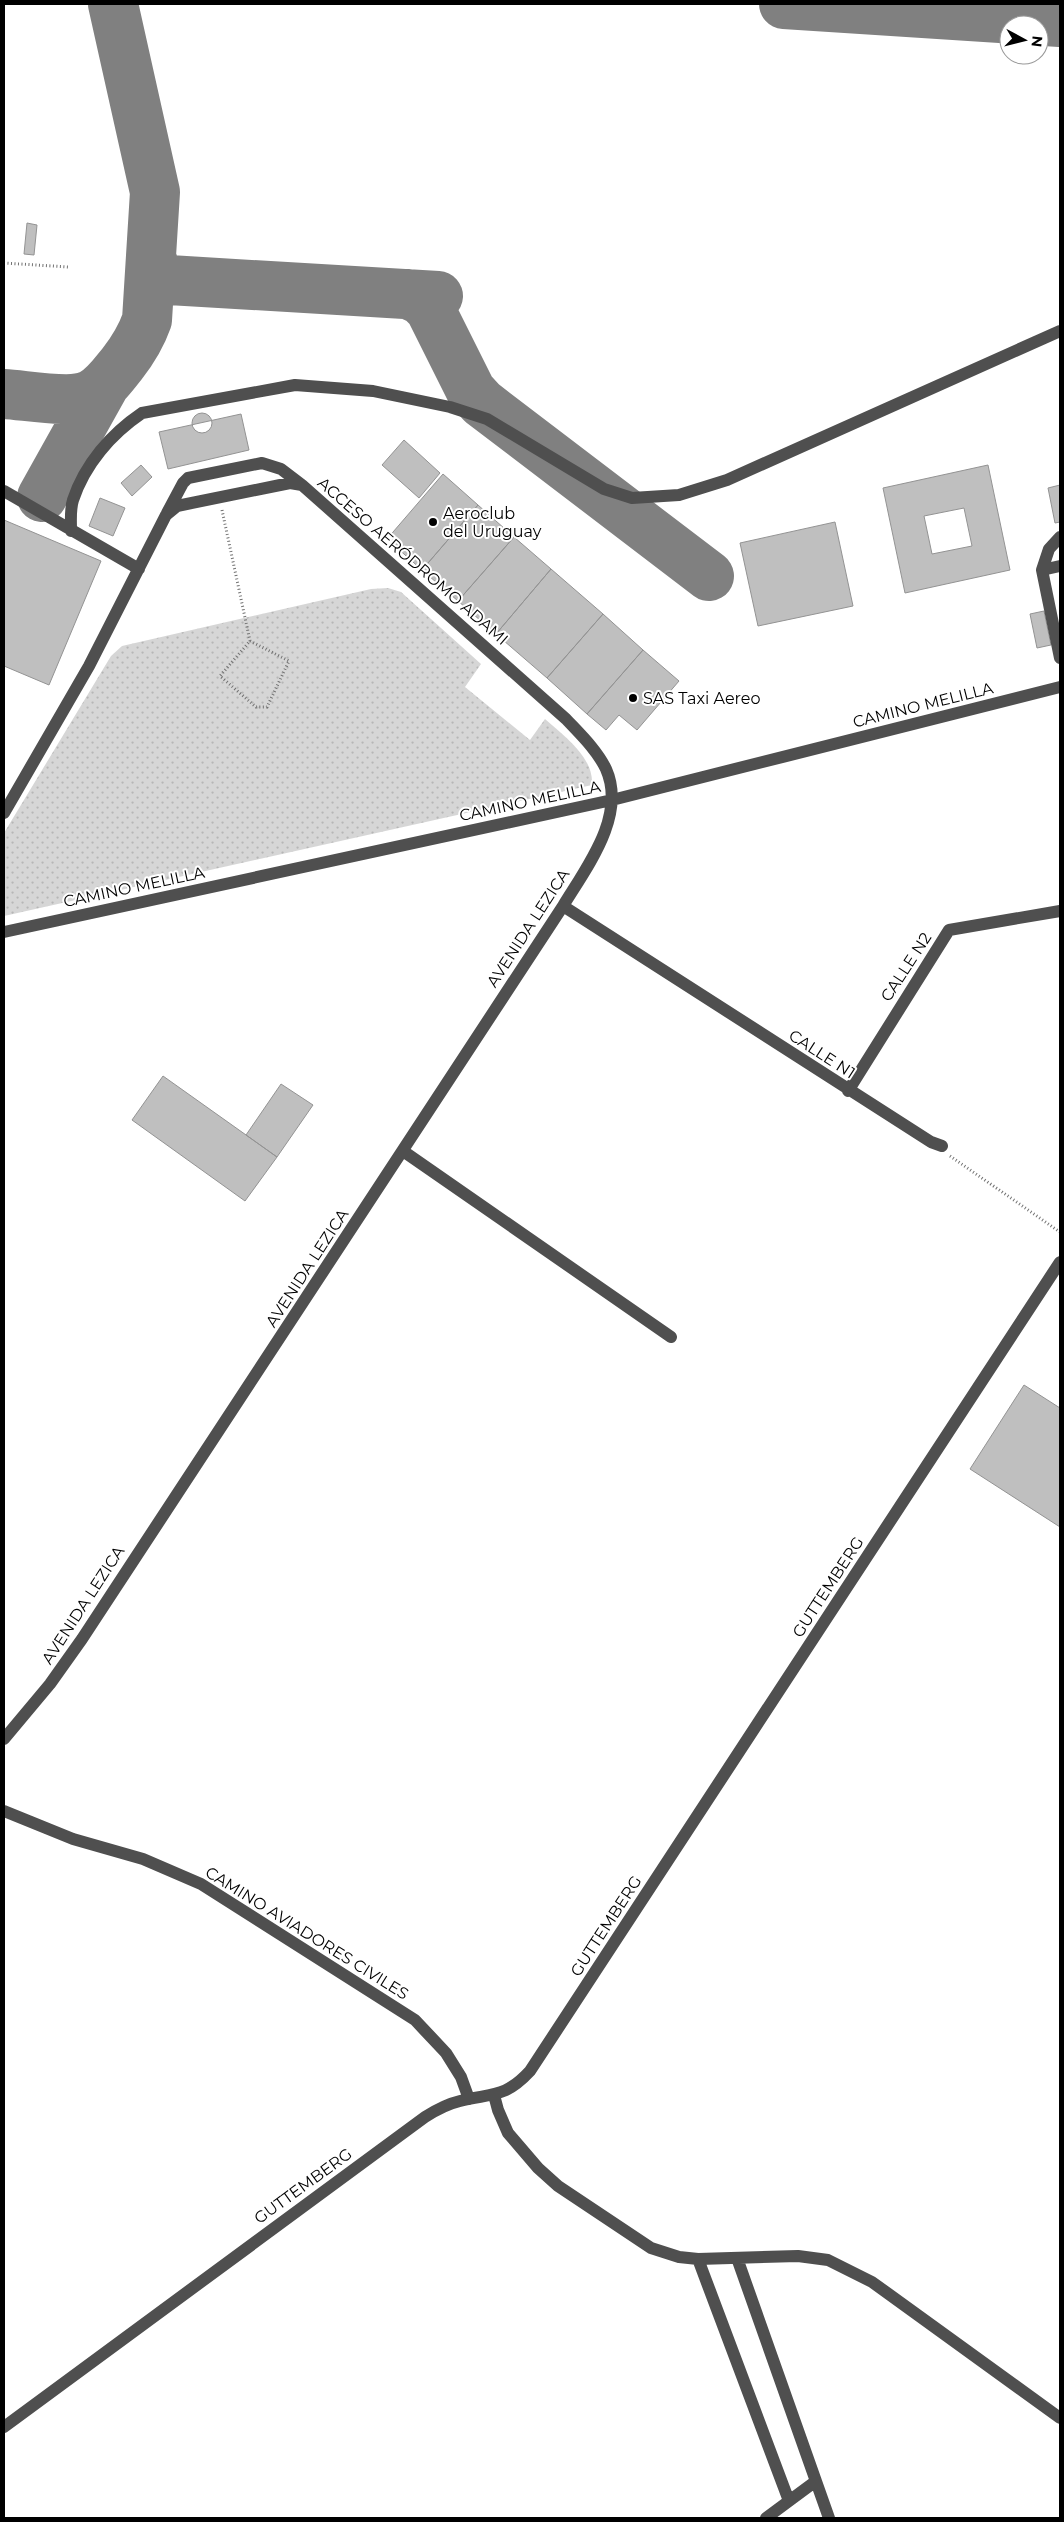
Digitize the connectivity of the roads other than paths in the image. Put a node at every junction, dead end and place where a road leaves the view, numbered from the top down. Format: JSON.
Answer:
{"nodes":[{"id":1,"x":1060,"y":331,"type":"edge"},
{"id":2,"x":302,"y":485,"type":"junction"},
{"id":3,"x":4,"y":491,"type":"edge"},
{"id":4,"x":166,"y":514,"type":"junction"},
{"id":5,"x":71,"y":530,"type":"junction"},
{"id":6,"x":1060,"y":537,"type":"edge"},
{"id":7,"x":1060,"y":566,"type":"edge"},
{"id":8,"x":139,"y":569,"type":"junction"},
{"id":9,"x":1042,"y":570,"type":"junction"},
{"id":10,"x":1057,"y":627,"type":"edge"},
{"id":11,"x":1060,"y":658,"type":"edge"},
{"id":12,"x":1060,"y":687,"type":"edge"},
{"id":13,"x":612,"y":800,"type":"junction"},
{"id":14,"x":4,"y":813,"type":"edge"},
{"id":15,"x":563,"y":906,"type":"junction"},
{"id":16,"x":1060,"y":911,"type":"edge"},
{"id":17,"x":4,"y":932,"type":"edge"},
{"id":18,"x":848,"y":1091,"type":"junction"},
{"id":19,"x":942,"y":1146,"type":"road end"},
{"id":20,"x":402,"y":1151,"type":"junction"},
{"id":21,"x":1060,"y":1262,"type":"edge"},
{"id":22,"x":671,"y":1337,"type":"dead end"},
{"id":23,"x":4,"y":1739,"type":"edge"},
{"id":24,"x":4,"y":1811,"type":"edge"},
{"id":25,"x":494,"y":2095,"type":"junction"},
{"id":26,"x":469,"y":2099,"type":"junction"},
{"id":27,"x":737,"y":2258,"type":"junction"},
{"id":28,"x":698,"y":2259,"type":"junction"},
{"id":29,"x":1060,"y":2418,"type":"edge"},
{"id":30,"x":4,"y":2427,"type":"edge"},
{"id":31,"x":816,"y":2481,"type":"junction"},
{"id":32,"x":789,"y":2501,"type":"junction"},
{"id":33,"x":766,"y":2518,"type":"edge"},
{"id":34,"x":829,"y":2518,"type":"edge"}],
"edges":[{"from":1,"to":5,"type":"street"},
{"from":2,"to":4,"type":"street","name":"ACCESO AERÓDROMO ADAMI"},
{"from":2,"to":4,"type":"street"},
{"from":2,"to":13,"type":"street","name":"ACCESO AERÓDROMO ADAMI"},
{"from":3,"to":5,"type":"street"},
{"from":4,"to":8,"type":"street"},
{"from":5,"to":8,"type":"street"},
{"from":6,"to":9,"type":"street"},
{"from":7,"to":9,"type":"street"},
{"from":8,"to":14,"type":"street"},
{"from":9,"to":10,"type":"street"},
{"from":10,"to":11,"type":"street"},
{"from":12,"to":13,"type":"street","name":"CAMINO MELILLA"},
{"from":13,"to":15,"type":"street","name":"AVENIDA LEZICA"},
{"from":13,"to":17,"type":"street","name":"CAMINO MELILLA"},
{"from":15,"to":18,"type":"street","name":"CALLE N1"},
{"from":15,"to":20,"type":"street","name":"AVENIDA LEZICA"},
{"from":16,"to":18,"type":"street","name":"CALLE N2"},
{"from":18,"to":19,"type":"street","name":"CALLE N1"},
{"from":20,"to":22,"type":"street"},
{"from":20,"to":23,"type":"street","name":"AVENIDA LEZICA"},
{"from":21,"to":25,"type":"street","name":"GUTTEMBERG"},
{"from":24,"to":26,"type":"street","name":"CAMINO AVIADORES CIVILES"},
{"from":25,"to":26,"type":"street","name":"GUTTEMBERG"},
{"from":25,"to":28,"type":"street"},
{"from":26,"to":30,"type":"street","name":"GUTTEMBERG"},
{"from":27,"to":28,"type":"street"},
{"from":27,"to":29,"type":"street"},
{"from":27,"to":31,"type":"street"},
{"from":28,"to":32,"type":"street"},
{"from":31,"to":32,"type":"street"},
{"from":31,"to":34,"type":"street"},
{"from":32,"to":33,"type":"street"}]}
